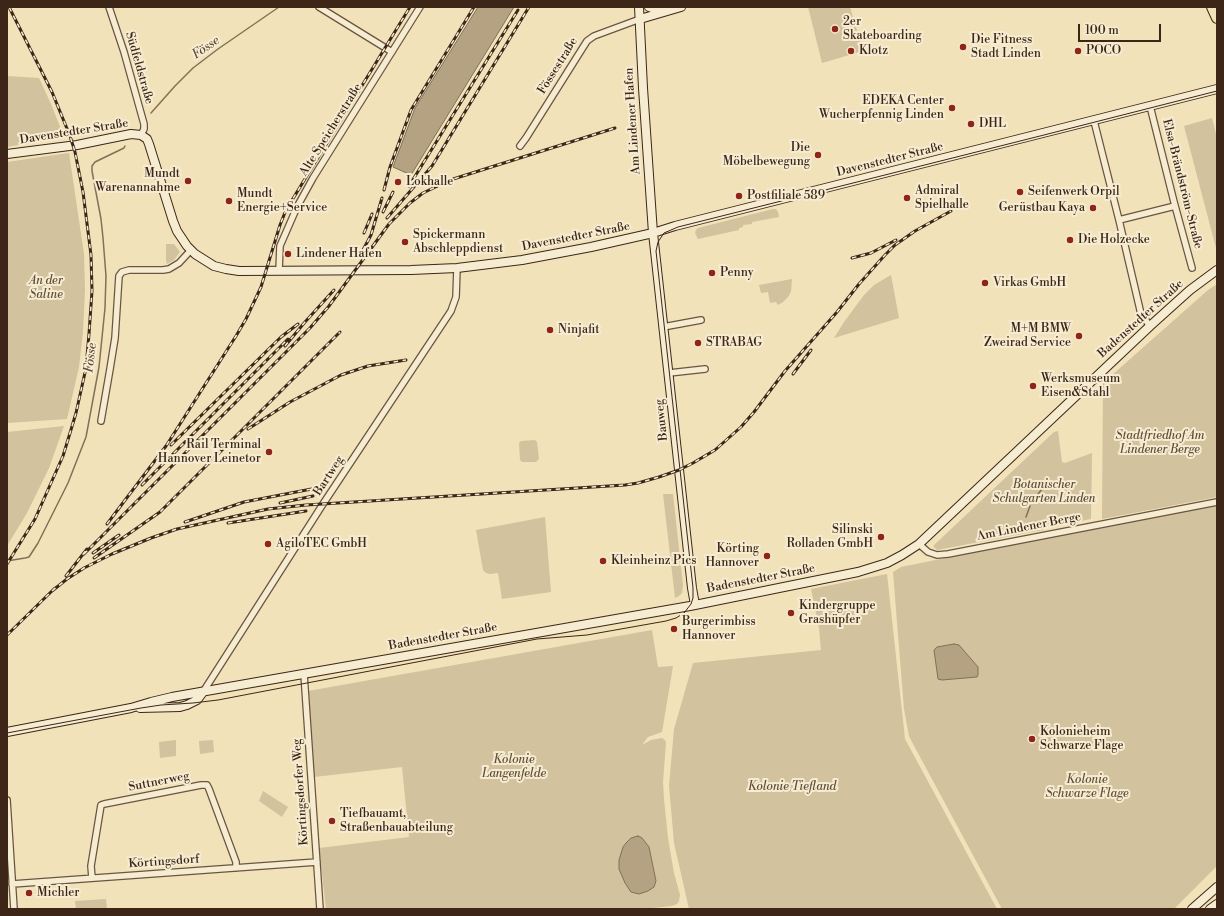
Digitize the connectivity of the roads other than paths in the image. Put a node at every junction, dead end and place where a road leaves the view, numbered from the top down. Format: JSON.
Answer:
{"nodes":[{"id":1,"x":109,"y":7,"type":"edge"},
{"id":2,"x":319,"y":7,"type":"edge"},
{"id":3,"x":420,"y":7,"type":"edge"},
{"id":4,"x":639,"y":7,"type":"edge"},
{"id":5,"x":650,"y":7,"type":"edge"},
{"id":6,"x":680,"y":7,"type":"edge"},
{"id":7,"x":1212,"y":7,"type":"edge"},
{"id":8,"x":666,"y":12,"type":"junction"},
{"id":9,"x":1217,"y":18,"type":"edge"},
{"id":10,"x":640,"y":20,"type":"junction"},
{"id":11,"x":392,"y":52,"type":"junction"},
{"id":12,"x":1217,"y":90,"type":"edge"},
{"id":13,"x":1150,"y":106,"type":"junction"},
{"id":14,"x":1094,"y":121,"type":"junction"},
{"id":15,"x":141,"y":135,"type":"junction"},
{"id":16,"x":520,"y":146,"type":"dead end"},
{"id":17,"x":7,"y":154,"type":"edge"},
{"id":18,"x":1175,"y":206,"type":"junction"},
{"id":19,"x":1119,"y":220,"type":"junction"},
{"id":20,"x":653,"y":233,"type":"junction"},
{"id":21,"x":191,"y":250,"type":"junction"},
{"id":22,"x":457,"y":268,"type":"junction"},
{"id":23,"x":1192,"y":268,"type":"dead end"},
{"id":24,"x":1217,"y":270,"type":"edge"},
{"id":25,"x":279,"y":271,"type":"junction"},
{"id":26,"x":701,"y":320,"type":"dead end"},
{"id":27,"x":1150,"y":326,"type":"junction"},
{"id":28,"x":663,"y":328,"type":"junction"},
{"id":29,"x":705,"y":369,"type":"dead end"},
{"id":30,"x":669,"y":374,"type":"junction"},
{"id":31,"x":101,"y":421,"type":"dead end"},
{"id":32,"x":1217,"y":502,"type":"edge"},
{"id":33,"x":919,"y":544,"type":"junction"},
{"id":34,"x":695,"y":605,"type":"junction"},
{"id":35,"x":304,"y":674,"type":"junction"},
{"id":36,"x":203,"y":692,"type":"junction"},
{"id":37,"x":7,"y":732,"type":"edge"},
{"id":38,"x":7,"y":800,"type":"edge"},
{"id":39,"x":9,"y":861,"type":"edge"},
{"id":40,"x":317,"y":862,"type":"junction"},
{"id":41,"x":236,"y":868,"type":"junction"},
{"id":42,"x":92,"y":878,"type":"junction"},
{"id":43,"x":12,"y":884,"type":"junction"},
{"id":44,"x":1217,"y":887,"type":"edge"},
{"id":45,"x":1217,"y":904,"type":"edge"},
{"id":46,"x":14,"y":909,"type":"edge"},
{"id":47,"x":320,"y":909,"type":"edge"},
{"id":48,"x":1192,"y":909,"type":"edge"},
{"id":49,"x":1210,"y":909,"type":"edge"}],
"edges":[{"from":1,"to":15,"type":"street","name":"Südfeldstraße"},
{"from":2,"to":11,"type":"street"},
{"from":3,"to":11,"type":"street","name":"Alte Speicherstraße"},
{"from":4,"to":10,"type":"street","name":"Am Lindener Hafen"},
{"from":5,"to":8,"type":"street"},
{"from":6,"to":8,"type":"street","name":"Fössestraße"},
{"from":7,"to":9,"type":"highway"},
{"from":8,"to":10,"type":"street","name":"Fössestraße"},
{"from":10,"to":16,"type":"street","name":"Fössestraße"},
{"from":10,"to":20,"type":"street","name":"Am Lindener Hafen"},
{"from":11,"to":25,"type":"street","name":"Alte Speicherstraße"},
{"from":12,"to":13,"type":"street","name":"Davenstedter Straße"},
{"from":13,"to":14,"type":"street","name":"Davenstedter Straße"},
{"from":13,"to":18,"type":"street","name":"Elsa-Brändström-Straße"},
{"from":14,"to":19,"type":"street"},
{"from":14,"to":20,"type":"street","name":"Davenstedter Straße"},
{"from":15,"to":17,"type":"street","name":"Davenstedter Straße"},
{"from":15,"to":21,"type":"street","name":"Davenstedter Straße"},
{"from":18,"to":19,"type":"street"},
{"from":18,"to":23,"type":"street","name":"Elsa-Brändström-Straße"},
{"from":19,"to":27,"type":"street"},
{"from":20,"to":22,"type":"street","name":"Davenstedter Straße"},
{"from":20,"to":28,"type":"street","name":"Bauweg"},
{"from":21,"to":25,"type":"street","name":"Davenstedter Straße"},
{"from":21,"to":31,"type":"street"},
{"from":22,"to":25,"type":"street","name":"Davenstedter Straße"},
{"from":22,"to":36,"type":"street","name":"Bartweg"},
{"from":24,"to":27,"type":"street","name":"Badenstedter Straße"},
{"from":26,"to":28,"type":"street"},
{"from":27,"to":33,"type":"street","name":"Badenstedter Straße"},
{"from":28,"to":30,"type":"street","name":"Bauweg"},
{"from":29,"to":30,"type":"street"},
{"from":30,"to":34,"type":"street","name":"Bauweg"},
{"from":32,"to":33,"type":"street","name":"Am Lindener Berge"},
{"from":33,"to":34,"type":"street","name":"Badenstedter Straße"},
{"from":34,"to":35,"type":"street","name":"Badenstedter Straße"},
{"from":35,"to":36,"type":"street","name":"Badenstedter Straße"},
{"from":35,"to":40,"type":"street","name":"Körtingsdorfer Weg"},
{"from":36,"to":37,"type":"street","name":"Badenstedter Straße"},
{"from":38,"to":39,"type":"street"},
{"from":39,"to":43,"type":"street"},
{"from":40,"to":41,"type":"street","name":"Körtingsdorf"},
{"from":40,"to":47,"type":"street","name":"Körtingsdorfer Weg"},
{"from":41,"to":42,"type":"street","name":"Körtingsdorf"},
{"from":41,"to":42,"type":"street","name":"Suttnerweg"},
{"from":42,"to":43,"type":"street","name":"Körtingsdorf"},
{"from":43,"to":46,"type":"street"},
{"from":44,"to":48,"type":"street"},
{"from":45,"to":49,"type":"street"}]}
